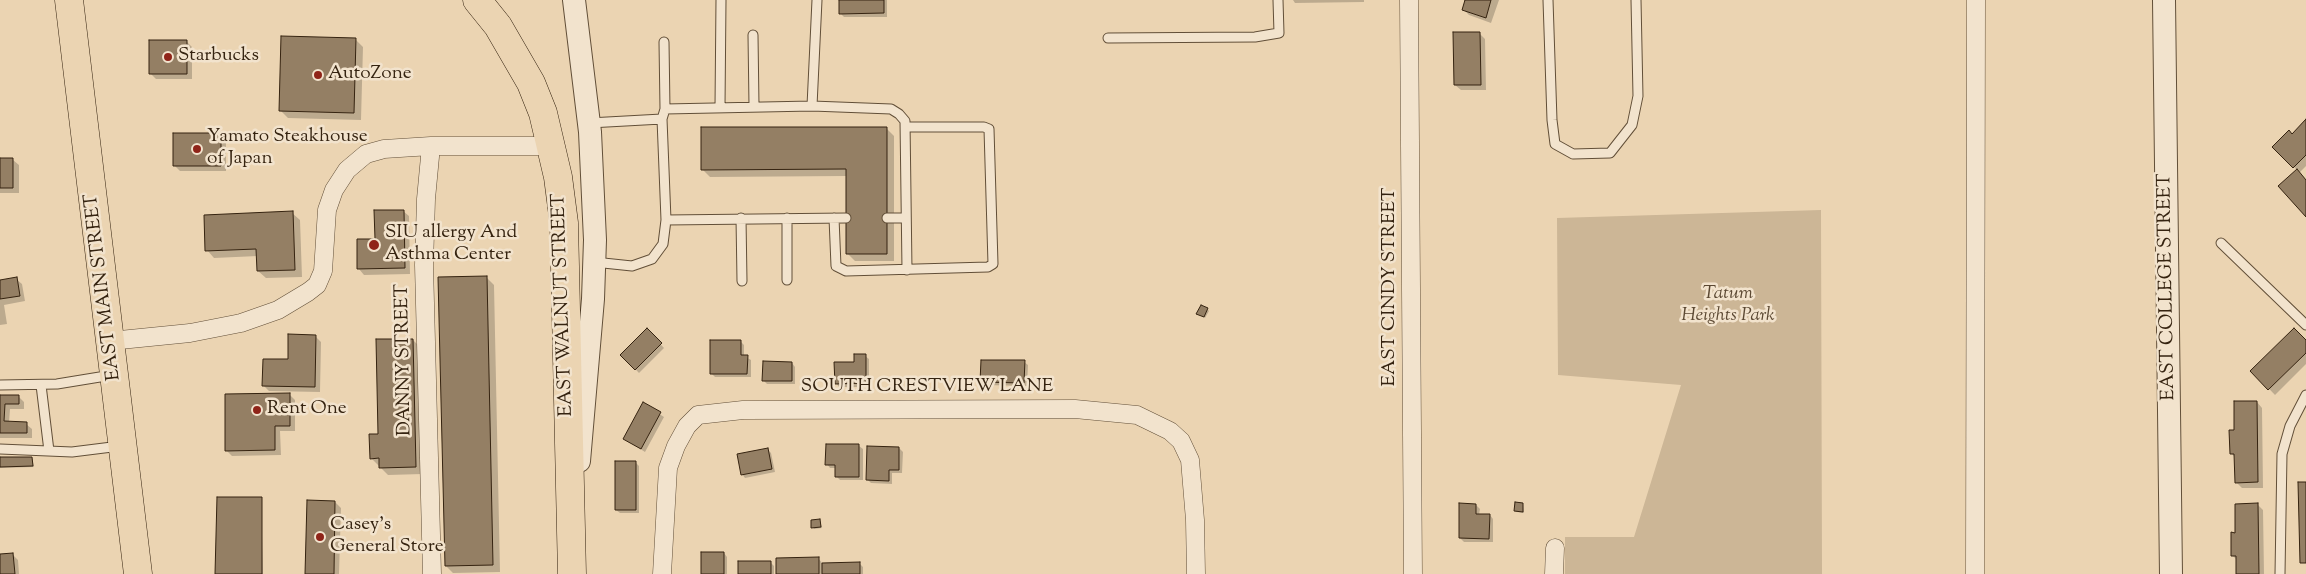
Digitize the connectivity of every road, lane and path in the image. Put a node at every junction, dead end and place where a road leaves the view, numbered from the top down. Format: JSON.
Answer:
{"nodes":[{"id":1,"x":69,"y":0,"type":"edge"},
{"id":2,"x":477,"y":0,"type":"edge"},
{"id":3,"x":574,"y":0,"type":"edge"},
{"id":4,"x":721,"y":0,"type":"edge"},
{"id":5,"x":817,"y":0,"type":"edge"},
{"id":6,"x":1278,"y":0,"type":"edge"},
{"id":7,"x":1409,"y":0,"type":"edge"},
{"id":8,"x":1548,"y":0,"type":"edge"},
{"id":9,"x":1636,"y":0,"type":"edge"},
{"id":10,"x":1976,"y":0,"type":"edge"},
{"id":11,"x":2164,"y":0,"type":"edge"},
{"id":12,"x":753,"y":35,"type":"dead end"},
{"id":13,"x":1108,"y":38,"type":"dead end"},
{"id":14,"x":664,"y":42,"type":"dead end"},
{"id":15,"x":754,"y":106,"type":"junction"},
{"id":16,"x":812,"y":106,"type":"junction"},
{"id":17,"x":720,"y":107,"type":"junction"},
{"id":18,"x":665,"y":110,"type":"junction"},
{"id":19,"x":662,"y":119,"type":"junction"},
{"id":20,"x":589,"y":123,"type":"junction"},
{"id":21,"x":906,"y":127,"type":"junction"},
{"id":22,"x":431,"y":146,"type":"junction"},
{"id":23,"x":553,"y":146,"type":"junction"},
{"id":24,"x":741,"y":218,"type":"junction"},
{"id":25,"x":787,"y":218,"type":"junction"},
{"id":26,"x":834,"y":218,"type":"junction"},
{"id":27,"x":846,"y":218,"type":"dead end"},
{"id":28,"x":887,"y":218,"type":"dead end"},
{"id":29,"x":906,"y":218,"type":"junction"},
{"id":30,"x":666,"y":220,"type":"junction"},
{"id":31,"x":2220,"y":243,"type":"dead end"},
{"id":32,"x":594,"y":262,"type":"junction"},
{"id":33,"x":907,"y":270,"type":"junction"},
{"id":34,"x":787,"y":280,"type":"dead end"},
{"id":35,"x":742,"y":281,"type":"dead end"},
{"id":36,"x":2306,"y":325,"type":"edge"},
{"id":37,"x":110,"y":341,"type":"junction"},
{"id":38,"x":114,"y":375,"type":"junction"},
{"id":39,"x":0,"y":384,"type":"edge"},
{"id":40,"x":41,"y":384,"type":"junction"},
{"id":41,"x":2306,"y":395,"type":"edge"},
{"id":42,"x":123,"y":445,"type":"junction"},
{"id":43,"x":0,"y":449,"type":"edge"},
{"id":44,"x":49,"y":451,"type":"junction"},
{"id":45,"x":571,"y":541,"type":"junction"},
{"id":46,"x":1555,"y":548,"type":"dead end"},
{"id":47,"x":138,"y":574,"type":"edge"},
{"id":48,"x":432,"y":574,"type":"edge"},
{"id":49,"x":572,"y":574,"type":"edge"},
{"id":50,"x":662,"y":574,"type":"edge"},
{"id":51,"x":1196,"y":574,"type":"edge"},
{"id":52,"x":1413,"y":574,"type":"edge"},
{"id":53,"x":1554,"y":574,"type":"edge"},
{"id":54,"x":1975,"y":574,"type":"edge"},
{"id":55,"x":2171,"y":574,"type":"edge"},
{"id":56,"x":2280,"y":574,"type":"edge"}],
"edges":[{"from":1,"to":37,"type":"highway","name":"EAST MAIN STREET"},
{"from":2,"to":23,"type":"highway","name":"EAST WALNUT STREET"},
{"from":3,"to":20,"type":"street","name":"EAST WALNUT STREET"},
{"from":4,"to":17,"type":"lane"},
{"from":5,"to":16,"type":"lane"},
{"from":6,"to":13,"type":"lane"},
{"from":7,"to":52,"type":"street","name":"EAST CINDY STREET"},
{"from":8,"to":9,"type":"lane"},
{"from":10,"to":54,"type":"street"},
{"from":11,"to":55,"type":"street","name":"EAST COLLEGE STREET"},
{"from":12,"to":15,"type":"lane"},
{"from":14,"to":18,"type":"lane"},
{"from":15,"to":16,"type":"lane"},
{"from":15,"to":17,"type":"lane"},
{"from":16,"to":21,"type":"lane"},
{"from":17,"to":18,"type":"lane"},
{"from":18,"to":19,"type":"lane"},
{"from":19,"to":20,"type":"lane"},
{"from":19,"to":30,"type":"lane"},
{"from":20,"to":32,"type":"street","name":"EAST WALNUT STREET"},
{"from":21,"to":29,"type":"lane"},
{"from":21,"to":33,"type":"lane"},
{"from":22,"to":23,"type":"street"},
{"from":22,"to":37,"type":"street"},
{"from":22,"to":48,"type":"street","name":"DANNY STREET"},
{"from":23,"to":45,"type":"highway","name":"EAST WALNUT STREET"},
{"from":24,"to":25,"type":"lane"},
{"from":24,"to":30,"type":"lane"},
{"from":24,"to":35,"type":"lane"},
{"from":25,"to":26,"type":"lane"},
{"from":25,"to":34,"type":"lane"},
{"from":26,"to":27,"type":"lane"},
{"from":26,"to":33,"type":"lane"},
{"from":28,"to":29,"type":"lane"},
{"from":29,"to":33,"type":"lane"},
{"from":30,"to":32,"type":"lane"},
{"from":31,"to":36,"type":"lane"},
{"from":32,"to":45,"type":"street","name":"EAST WALNUT STREET"},
{"from":37,"to":38,"type":"highway","name":"EAST MAIN STREET"},
{"from":38,"to":40,"type":"lane"},
{"from":38,"to":42,"type":"highway","name":"EAST MAIN STREET"},
{"from":39,"to":40,"type":"lane"},
{"from":40,"to":44,"type":"lane"},
{"from":41,"to":56,"type":"lane"},
{"from":42,"to":44,"type":"lane"},
{"from":42,"to":47,"type":"highway","name":"EAST MAIN STREET"},
{"from":43,"to":44,"type":"lane"},
{"from":45,"to":49,"type":"highway","name":"EAST WALNUT STREET"},
{"from":46,"to":53,"type":"street"},
{"from":50,"to":51,"type":"street","name":"SOUTH CRESTVIEW LANE"}]}
